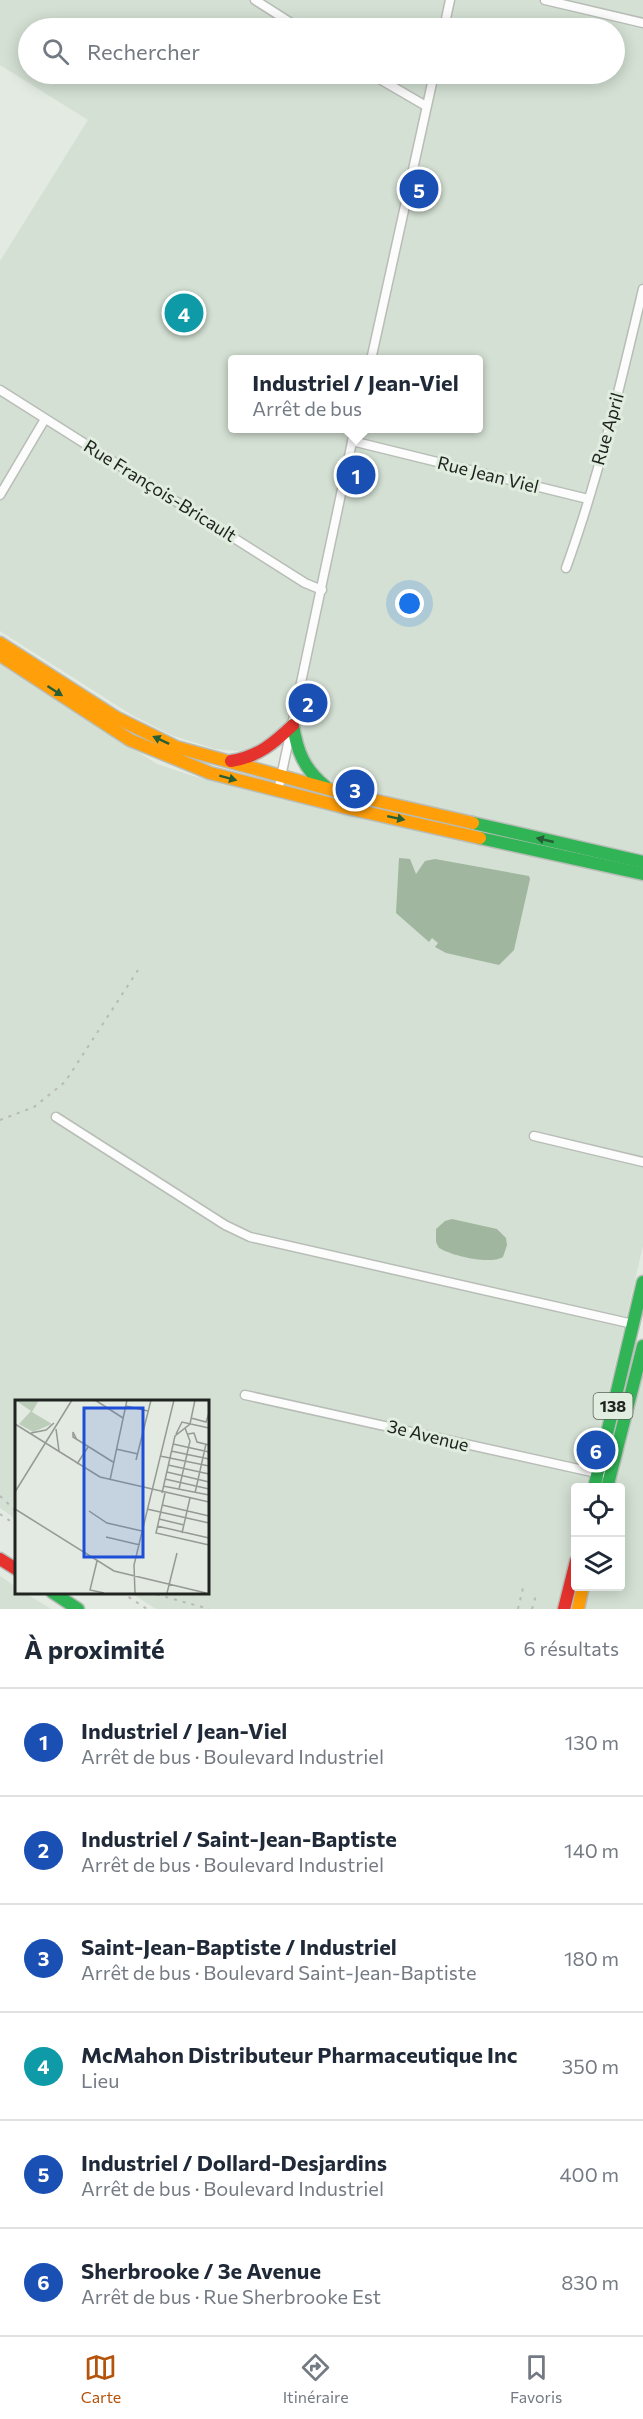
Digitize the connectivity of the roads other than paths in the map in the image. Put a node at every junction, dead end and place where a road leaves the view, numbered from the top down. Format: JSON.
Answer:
{"nodes":[{"id":1,"x":255,"y":0,"type":"edge"},
{"id":2,"x":450,"y":0,"type":"edge"},
{"id":3,"x":545,"y":0,"type":"edge"},
{"id":4,"x":283,"y":18,"type":"edge"},
{"id":5,"x":446,"y":18,"type":"edge"},
{"id":6,"x":622,"y":18,"type":"edge"},
{"id":7,"x":625,"y":19,"type":"edge"},
{"id":8,"x":643,"y":23,"type":"edge"},
{"id":9,"x":388,"y":84,"type":"edge"},
{"id":10,"x":432,"y":84,"type":"edge"},
{"id":11,"x":426,"y":106,"type":"junction"},
{"id":12,"x":643,"y":289,"type":"edge"},
{"id":13,"x":371,"y":355,"type":"edge"},
{"id":14,"x":0,"y":390,"type":"edge"},
{"id":15,"x":45,"y":419,"type":"junction"},
{"id":16,"x":354,"y":433,"type":"edge"},
{"id":17,"x":352,"y":441,"type":"junction"},
{"id":18,"x":0,"y":495,"type":"edge"},
{"id":19,"x":588,"y":499,"type":"junction"},
{"id":20,"x":566,"y":568,"type":"dead end"},
{"id":21,"x":322,"y":590,"type":"junction"},
{"id":22,"x":0,"y":643,"type":"edge"},
{"id":23,"x":0,"y":656,"type":"edge"},
{"id":24,"x":292,"y":725,"type":"junction"},
{"id":25,"x":216,"y":759,"type":"junction"},
{"id":26,"x":281,"y":778,"type":"junction"},
{"id":27,"x":278,"y":791,"type":"junction"},
{"id":28,"x":343,"y":793,"type":"junction"},
{"id":29,"x":437,"y":821,"type":"junction"},
{"id":30,"x":598,"y":858,"type":"junction"},
{"id":31,"x":643,"y":862,"type":"edge"},
{"id":32,"x":643,"y":874,"type":"edge"},
{"id":33,"x":56,"y":1117,"type":"dead end"},
{"id":34,"x":534,"y":1136,"type":"dead end"},
{"id":35,"x":643,"y":1162,"type":"edge"},
{"id":36,"x":643,"y":1282,"type":"edge"},
{"id":37,"x":638,"y":1325,"type":"edge"},
{"id":38,"x":643,"y":1346,"type":"edge"},
{"id":39,"x":245,"y":1395,"type":"dead end"},
{"id":40,"x":605,"y":1479,"type":"edge"},
{"id":41,"x":0,"y":1559,"type":"edge"},
{"id":42,"x":15,"y":1568,"type":"edge"},
{"id":43,"x":571,"y":1581,"type":"edge"},
{"id":44,"x":582,"y":1591,"type":"edge"},
{"id":45,"x":54,"y":1594,"type":"edge"},
{"id":46,"x":78,"y":1609,"type":"edge"},
{"id":47,"x":564,"y":1609,"type":"edge"},
{"id":48,"x":578,"y":1609,"type":"edge"}],
"edges":[{"from":1,"to":4,"type":"street"},
{"from":2,"to":5,"type":"street"},
{"from":3,"to":6,"type":"street"},
{"from":7,"to":8,"type":"street"},
{"from":9,"to":11,"type":"street"},
{"from":10,"to":11,"type":"street"},
{"from":11,"to":13,"type":"street"},
{"from":12,"to":19,"type":"street","name":"Rue April"},
{"from":14,"to":15,"type":"street","name":"Rue François-Bricault"},
{"from":15,"to":18,"type":"street"},
{"from":15,"to":21,"type":"street","name":"Rue François-Bricault"},
{"from":16,"to":17,"type":"street"},
{"from":17,"to":19,"type":"street","name":"Rue Jean Viel"},
{"from":17,"to":21,"type":"street"},
{"from":19,"to":20,"type":"street","name":"Rue April"},
{"from":21,"to":24,"type":"street"},
{"from":25,"to":22,"type":"main road","one_way":true},
{"from":23,"to":27,"type":"main road","one_way":true},
{"from":24,"to":25,"type":"main road"},
{"from":24,"to":26,"type":"street"},
{"from":24,"to":28,"type":"main road"},
{"from":25,"to":26,"type":"main road"},
{"from":26,"to":27,"type":"street"},
{"from":26,"to":28,"type":"main road"},
{"from":27,"to":29,"type":"main road","one_way":true},
{"from":28,"to":29,"type":"main road"},
{"from":29,"to":30,"type":"main road"},
{"from":30,"to":31,"type":"main road"},
{"from":30,"to":32,"type":"main road"},
{"from":33,"to":37,"type":"street"},
{"from":34,"to":35,"type":"street"},
{"from":36,"to":37,"type":"main road","number":"138"},
{"from":37,"to":40,"type":"main road","number":"138"},
{"from":38,"to":40,"type":"main road","number":"138"},
{"from":39,"to":40,"type":"street","name":"3e Avenue"},
{"from":41,"to":42,"type":"main road"},
{"from":43,"to":47,"type":"main road"},
{"from":44,"to":48,"type":"main road"},
{"from":45,"to":46,"type":"main road"}]}
